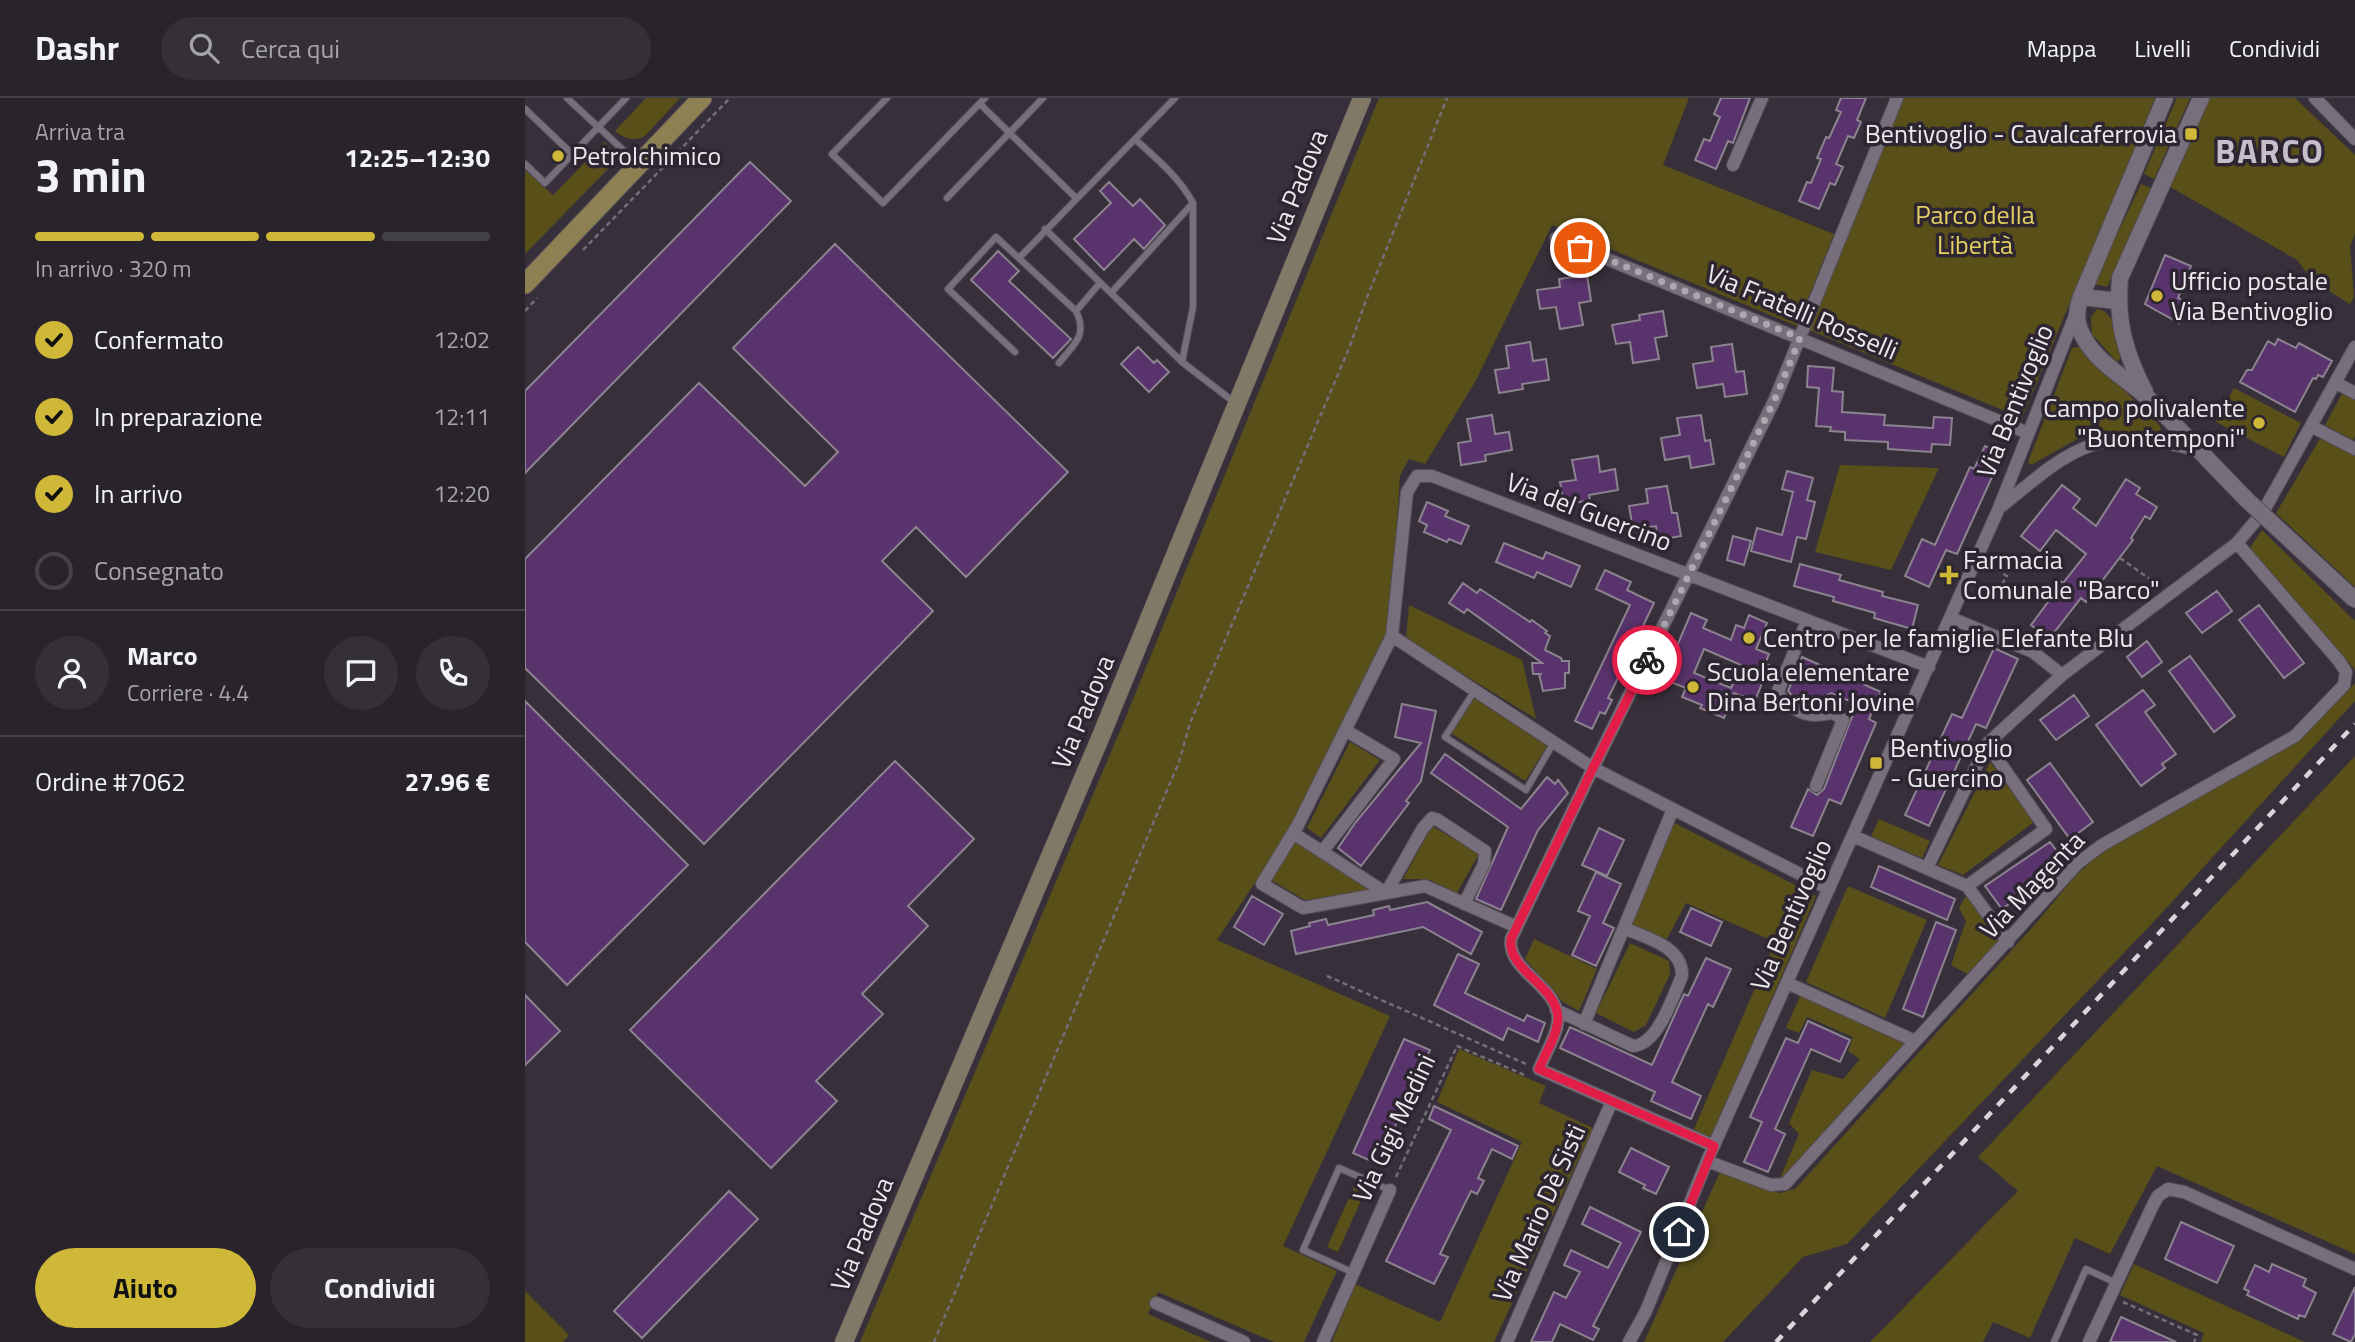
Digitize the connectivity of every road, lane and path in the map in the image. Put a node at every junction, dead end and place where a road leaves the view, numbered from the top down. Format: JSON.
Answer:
{"nodes":[{"id":1,"x":567,"y":98,"type":"edge"},
{"id":2,"x":625,"y":98,"type":"edge"},
{"id":3,"x":702,"y":98,"type":"edge"},
{"id":4,"x":730,"y":98,"type":"edge"},
{"id":5,"x":887,"y":98,"type":"edge"},
{"id":6,"x":1043,"y":98,"type":"edge"},
{"id":7,"x":1175,"y":98,"type":"edge"},
{"id":8,"x":1362,"y":98,"type":"edge"},
{"id":9,"x":1447,"y":98,"type":"edge"},
{"id":10,"x":1762,"y":98,"type":"edge"},
{"id":11,"x":1896,"y":98,"type":"edge"},
{"id":12,"x":2165,"y":98,"type":"edge"},
{"id":13,"x":2201,"y":98,"type":"edge"},
{"id":14,"x":2318,"y":99,"type":"edge"},
{"id":15,"x":982,"y":101,"type":"edge"},
{"id":16,"x":525,"y":109,"type":"edge"},
{"id":17,"x":598,"y":128,"type":"junction"},
{"id":18,"x":1009,"y":133,"type":"junction"},
{"id":19,"x":1135,"y":139,"type":"junction"},
{"id":20,"x":2355,"y":139,"type":"edge"},
{"id":21,"x":572,"y":154,"type":"junction"},
{"id":22,"x":525,"y":164,"type":"edge"},
{"id":23,"x":639,"y":164,"type":"junction"},
{"id":24,"x":1733,"y":165,"type":"dead end"},
{"id":25,"x":947,"y":198,"type":"dead end"},
{"id":26,"x":1076,"y":198,"type":"junction"},
{"id":27,"x":1193,"y":204,"type":"junction"},
{"id":28,"x":1045,"y":229,"type":"junction"},
{"id":29,"x":1556,"y":238,"type":"dead end"},
{"id":30,"x":581,"y":253,"type":"dead end"},
{"id":31,"x":1019,"y":258,"type":"junction"},
{"id":32,"x":1100,"y":283,"type":"junction"},
{"id":33,"x":525,"y":284,"type":"edge"},
{"id":34,"x":544,"y":292,"type":"dead end"},
{"id":35,"x":1111,"y":293,"type":"junction"},
{"id":36,"x":2118,"y":301,"type":"junction"},
{"id":37,"x":2079,"y":305,"type":"junction"},
{"id":38,"x":525,"y":311,"type":"edge"},
{"id":39,"x":1076,"y":311,"type":"junction"},
{"id":40,"x":1800,"y":338,"type":"junction"},
{"id":41,"x":2355,"y":347,"type":"edge"},
{"id":42,"x":1015,"y":352,"type":"dead end"},
{"id":43,"x":1182,"y":362,"type":"junction"},
{"id":44,"x":1059,"y":363,"type":"dead end"},
{"id":45,"x":2336,"y":383,"type":"junction"},
{"id":46,"x":2355,"y":393,"type":"edge"},
{"id":47,"x":2150,"y":400,"type":"junction"},
{"id":48,"x":1238,"y":405,"type":"junction"},
{"id":49,"x":2311,"y":426,"type":"junction"},
{"id":50,"x":2028,"y":433,"type":"junction"},
{"id":51,"x":2355,"y":449,"type":"edge"},
{"id":52,"x":2196,"y":450,"type":"junction"},
{"id":53,"x":1999,"y":508,"type":"junction"},
{"id":54,"x":2237,"y":543,"type":"junction"},
{"id":55,"x":1977,"y":558,"type":"junction"},
{"id":56,"x":2120,"y":558,"type":"dead end"},
{"id":57,"x":1689,"y":576,"type":"junction"},
{"id":58,"x":2049,"y":590,"type":"dead end"},
{"id":59,"x":2171,"y":593,"type":"junction"},
{"id":60,"x":2355,"y":600,"type":"edge"},
{"id":61,"x":1951,"y":618,"type":"junction"},
{"id":62,"x":1807,"y":621,"type":"junction"},
{"id":63,"x":1392,"y":636,"type":"junction"},
{"id":64,"x":1929,"y":667,"type":"junction"},
{"id":65,"x":2062,"y":675,"type":"junction"},
{"id":66,"x":1475,"y":690,"type":"junction"},
{"id":67,"x":1345,"y":730,"type":"junction"},
{"id":68,"x":1554,"y":742,"type":"junction"},
{"id":69,"x":1987,"y":744,"type":"junction"},
{"id":70,"x":1593,"y":768,"type":"junction"},
{"id":71,"x":1816,"y":786,"type":"dead end"},
{"id":72,"x":1673,"y":809,"type":"junction"},
{"id":73,"x":1293,"y":833,"type":"junction"},
{"id":74,"x":1853,"y":836,"type":"junction"},
{"id":75,"x":1322,"y":852,"type":"junction"},
{"id":76,"x":1927,"y":868,"type":"junction"},
{"id":77,"x":1968,"y":886,"type":"junction"},
{"id":78,"x":1829,"y":889,"type":"junction"},
{"id":79,"x":1386,"y":893,"type":"junction"},
{"id":80,"x":1464,"y":904,"type":"junction"},
{"id":81,"x":1517,"y":927,"type":"junction"},
{"id":82,"x":1623,"y":928,"type":"junction"},
{"id":83,"x":2008,"y":942,"type":"junction"},
{"id":84,"x":1327,"y":976,"type":"dead end"},
{"id":85,"x":1787,"y":983,"type":"junction"},
{"id":86,"x":1556,"y":1010,"type":"junction"},
{"id":87,"x":1584,"y":1024,"type":"junction"},
{"id":88,"x":1915,"y":1041,"type":"junction"},
{"id":89,"x":1536,"y":1074,"type":"junction"},
{"id":90,"x":1612,"y":1101,"type":"junction"},
{"id":91,"x":1714,"y":1146,"type":"junction"},
{"id":92,"x":1707,"y":1161,"type":"junction"},
{"id":93,"x":1391,"y":1190,"type":"junction"},
{"id":94,"x":2355,"y":1269,"type":"edge"},
{"id":95,"x":1354,"y":1273,"type":"junction"},
{"id":96,"x":2116,"y":1283,"type":"junction"},
{"id":97,"x":2110,"y":1296,"type":"junction"},
{"id":98,"x":1156,"y":1303,"type":"dead end"},
{"id":99,"x":844,"y":1342,"type":"edge"},
{"id":100,"x":934,"y":1342,"type":"edge"},
{"id":101,"x":1244,"y":1342,"type":"edge"},
{"id":102,"x":1323,"y":1342,"type":"edge"},
{"id":103,"x":1507,"y":1342,"type":"edge"},
{"id":104,"x":1629,"y":1342,"type":"edge"},
{"id":105,"x":2054,"y":1342,"type":"edge"},
{"id":106,"x":2089,"y":1342,"type":"edge"},
{"id":107,"x":2195,"y":1342,"type":"edge"}],
"edges":[{"from":1,"to":17,"type":"lane"},
{"from":2,"to":17,"type":"lane"},
{"from":3,"to":23,"type":"main road"},
{"from":4,"to":30,"type":"path"},
{"from":5,"to":15,"type":"lane"},
{"from":6,"to":18,"type":"lane"},
{"from":7,"to":19,"type":"lane"},
{"from":8,"to":48,"type":"main road","name":"Via Padova"},
{"from":9,"to":100,"type":"path"},
{"from":10,"to":24,"type":"street"},
{"from":11,"to":40,"type":"street"},
{"from":12,"to":37,"type":"street","name":"Via Bentivoglio"},
{"from":13,"to":36,"type":"street"},
{"from":14,"to":20,"type":"street"},
{"from":15,"to":18,"type":"lane"},
{"from":16,"to":21,"type":"lane"},
{"from":17,"to":21,"type":"lane"},
{"from":17,"to":23,"type":"lane"},
{"from":18,"to":25,"type":"lane"},
{"from":18,"to":26,"type":"lane"},
{"from":19,"to":26,"type":"lane"},
{"from":19,"to":27,"type":"lane"},
{"from":21,"to":22,"type":"lane"},
{"from":23,"to":33,"type":"main road"},
{"from":26,"to":28,"type":"lane"},
{"from":27,"to":35,"type":"lane"},
{"from":27,"to":43,"type":"lane"},
{"from":28,"to":31,"type":"lane"},
{"from":28,"to":32,"type":"lane"},
{"from":29,"to":40,"type":"street","name":"Via Fratelli Rosselli"},
{"from":31,"to":39,"type":"lane"},
{"from":31,"to":42,"type":"lane"},
{"from":32,"to":35,"type":"lane"},
{"from":32,"to":39,"type":"lane"},
{"from":34,"to":38,"type":"path"},
{"from":35,"to":43,"type":"lane"},
{"from":36,"to":37,"type":"street"},
{"from":36,"to":47,"type":"street"},
{"from":37,"to":47,"type":"street","name":"Via Bentivoglio"},
{"from":37,"to":50,"type":"street","name":"Via Bentivoglio"},
{"from":39,"to":44,"type":"lane"},
{"from":40,"to":50,"type":"street","name":"Via Fratelli Rosselli"},
{"from":40,"to":57,"type":"street"},
{"from":41,"to":45,"type":"street"},
{"from":43,"to":48,"type":"lane"},
{"from":45,"to":46,"type":"street"},
{"from":45,"to":49,"type":"street"},
{"from":47,"to":52,"type":"street"},
{"from":48,"to":99,"type":"main road","name":"Via Padova"},
{"from":49,"to":51,"type":"street"},
{"from":49,"to":54,"type":"street"},
{"from":50,"to":53,"type":"street","name":"Via Bentivoglio"},
{"from":52,"to":53,"type":"street","name":"Via Bentivoglio"},
{"from":52,"to":60,"type":"street","bridge":true},
{"from":53,"to":55,"type":"street","name":"Via Bentivoglio"},
{"from":54,"to":59,"type":"street"},
{"from":54,"to":83,"type":"street","name":"Via Magenta"},
{"from":55,"to":58,"type":"path"},
{"from":55,"to":61,"type":"street","name":"Via Bentivoglio"},
{"from":56,"to":59,"type":"path"},
{"from":57,"to":62,"type":"street","name":"Via del Guercino"},
{"from":57,"to":63,"type":"street","name":"Via del Guercino"},
{"from":57,"to":70,"type":"street"},
{"from":59,"to":65,"type":"street"},
{"from":61,"to":64,"type":"street","name":"Via Bentivoglio"},
{"from":61,"to":65,"type":"street"},
{"from":62,"to":64,"type":"street","name":"Via del Guercino"},
{"from":62,"to":71,"type":"street"},
{"from":63,"to":66,"type":"street"},
{"from":63,"to":67,"type":"street"},
{"from":64,"to":74,"type":"street","name":"Via Bentivoglio"},
{"from":65,"to":69,"type":"street"},
{"from":66,"to":68,"type":"street"},
{"from":66,"to":68,"type":"lane"},
{"from":67,"to":73,"type":"street"},
{"from":67,"to":75,"type":"street"},
{"from":68,"to":70,"type":"street"},
{"from":69,"to":76,"type":"street"},
{"from":69,"to":77,"type":"street"},
{"from":70,"to":72,"type":"street"},
{"from":70,"to":81,"type":"street"},
{"from":72,"to":78,"type":"street"},
{"from":72,"to":82,"type":"street"},
{"from":73,"to":75,"type":"street"},
{"from":73,"to":79,"type":"street"},
{"from":74,"to":76,"type":"street"},
{"from":74,"to":78,"type":"street","name":"Via Bentivoglio"},
{"from":75,"to":79,"type":"street"},
{"from":76,"to":77,"type":"street"},
{"from":77,"to":83,"type":"street"},
{"from":78,"to":85,"type":"street","name":"Via Bentivoglio"},
{"from":79,"to":80,"type":"street"},
{"from":79,"to":80,"type":"street"},
{"from":80,"to":81,"type":"street"},
{"from":81,"to":86,"type":"street"},
{"from":82,"to":87,"type":"street"},
{"from":82,"to":87,"type":"street"},
{"from":83,"to":88,"type":"street","name":"Via Magenta"},
{"from":84,"to":89,"type":"path"},
{"from":85,"to":88,"type":"street"},
{"from":85,"to":91,"type":"street","name":"Via Bentivoglio"},
{"from":86,"to":87,"type":"street"},
{"from":86,"to":89,"type":"street"},
{"from":88,"to":92,"type":"street","name":"Via Magenta"},
{"from":89,"to":90,"type":"street"},
{"from":89,"to":93,"type":"path","name":"Via Gigi Medini"},
{"from":90,"to":91,"type":"street"},
{"from":90,"to":103,"type":"street","name":"Via Mario Dè Sisti"},
{"from":91,"to":92,"type":"street","name":"Via Bentivoglio"},
{"from":92,"to":104,"type":"street","name":"Via Bentivoglio"},
{"from":93,"to":95,"type":"street","name":"Via Gigi Medini"},
{"from":93,"to":95,"type":"lane"},
{"from":94,"to":96,"type":"street"},
{"from":95,"to":102,"type":"street","name":"Via Gigi Medini"},
{"from":96,"to":97,"type":"street"},
{"from":96,"to":105,"type":"lane"},
{"from":97,"to":106,"type":"street"},
{"from":97,"to":107,"type":"path"},
{"from":98,"to":101,"type":"street"}]}
